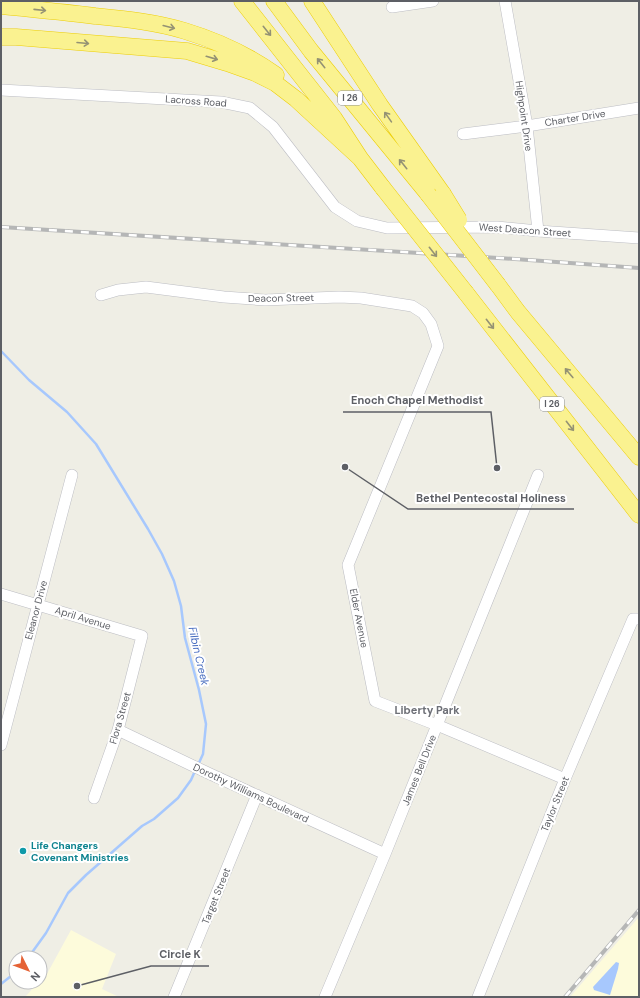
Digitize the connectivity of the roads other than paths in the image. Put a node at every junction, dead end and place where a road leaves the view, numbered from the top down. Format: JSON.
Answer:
{"nodes":[{"id":1,"x":242,"y":1,"type":"edge"},
{"id":2,"x":274,"y":1,"type":"edge"},
{"id":3,"x":312,"y":1,"type":"edge"},
{"id":4,"x":433,"y":1,"type":"edge"},
{"id":5,"x":505,"y":1,"type":"edge"},
{"id":6,"x":1,"y":6,"type":"edge"},
{"id":7,"x":392,"y":8,"type":"dead end"},
{"id":8,"x":9,"y":37,"type":"edge"},
{"id":9,"x":1,"y":90,"type":"edge"},
{"id":10,"x":639,"y":108,"type":"edge"},
{"id":11,"x":527,"y":126,"type":"junction"},
{"id":12,"x":331,"y":131,"type":"junction"},
{"id":13,"x":463,"y":134,"type":"dead end"},
{"id":14,"x":360,"y":158,"type":"junction"},
{"id":15,"x":435,"y":194,"type":"junction"},
{"id":16,"x":387,"y":228,"type":"joint"},
{"id":17,"x":538,"y":232,"type":"junction"},
{"id":18,"x":639,"y":238,"type":"edge"},
{"id":19,"x":100,"y":295,"type":"dead end"},
{"id":20,"x":438,"y":346,"type":"joint"},
{"id":21,"x":639,"y":457,"type":"edge"},
{"id":22,"x":72,"y":475,"type":"dead end"},
{"id":23,"x":538,"y":475,"type":"dead end"},
{"id":24,"x":639,"y":515,"type":"edge"},
{"id":25,"x":1,"y":594,"type":"edge"},
{"id":26,"x":37,"y":604,"type":"junction"},
{"id":27,"x":639,"y":619,"type":"edge"},
{"id":28,"x":142,"y":636,"type":"joint"},
{"id":29,"x":437,"y":725,"type":"junction"},
{"id":30,"x":118,"y":730,"type":"junction"},
{"id":31,"x":1,"y":745,"type":"edge"},
{"id":32,"x":565,"y":779,"type":"junction"},
{"id":33,"x":257,"y":796,"type":"junction"},
{"id":34,"x":94,"y":798,"type":"dead end"},
{"id":35,"x":385,"y":854,"type":"junction"},
{"id":36,"x":174,"y":997,"type":"edge"},
{"id":37,"x":325,"y":997,"type":"edge"},
{"id":38,"x":478,"y":997,"type":"edge"}],
"edges":[{"from":1,"to":14,"type":"highway","number":"I 26","one_way":true},
{"from":15,"to":2,"type":"highway","number":"I 26","one_way":true},
{"from":15,"to":3,"type":"highway","one_way":true},
{"from":4,"to":7,"type":"street"},
{"from":5,"to":11,"type":"street","name":"Highpoint Drive"},
{"from":6,"to":12,"type":"highway","one_way":true},
{"from":8,"to":12,"type":"highway","one_way":true},
{"from":9,"to":16,"type":"street","name":"Lacross Road"},
{"from":10,"to":11,"type":"street","name":"Charter Drive"},
{"from":11,"to":13,"type":"street","name":"Charter Drive"},
{"from":11,"to":17,"type":"street","name":"Highpoint Drive"},
{"from":12,"to":14,"type":"highway"},
{"from":14,"to":24,"type":"highway","number":"I 26","one_way":true,"bridge":true},
{"from":21,"to":15,"type":"highway","one_way":true,"bridge":true},
{"from":16,"to":17,"type":"street","name":"West Deacon Street"},
{"from":17,"to":18,"type":"street","name":"West Deacon Street"},
{"from":19,"to":20,"type":"street","name":"Deacon Street"},
{"from":20,"to":29,"type":"street","name":"Elder Avenue"},
{"from":22,"to":26,"type":"street","name":"Eleanor Drive"},
{"from":23,"to":29,"type":"street","name":"James Bell Drive"},
{"from":25,"to":26,"type":"street","name":"April Avenue"},
{"from":26,"to":28,"type":"street","name":"April Avenue"},
{"from":26,"to":31,"type":"street","name":"Eleanor Drive"},
{"from":27,"to":32,"type":"street","name":"Taylor Street"},
{"from":28,"to":30,"type":"street","name":"Flora Street"},
{"from":29,"to":32,"type":"street","name":"Elder Avenue"},
{"from":29,"to":35,"type":"street","name":"James Bell Drive"},
{"from":30,"to":33,"type":"street","name":"Dorothy Williams Boulevard"},
{"from":30,"to":34,"type":"street","name":"Flora Street"},
{"from":32,"to":38,"type":"street","name":"Taylor Street"},
{"from":33,"to":35,"type":"street","name":"Dorothy Williams Boulevard"},
{"from":33,"to":36,"type":"street","name":"Target Street"},
{"from":35,"to":37,"type":"street","name":"James Bell Drive"}]}
